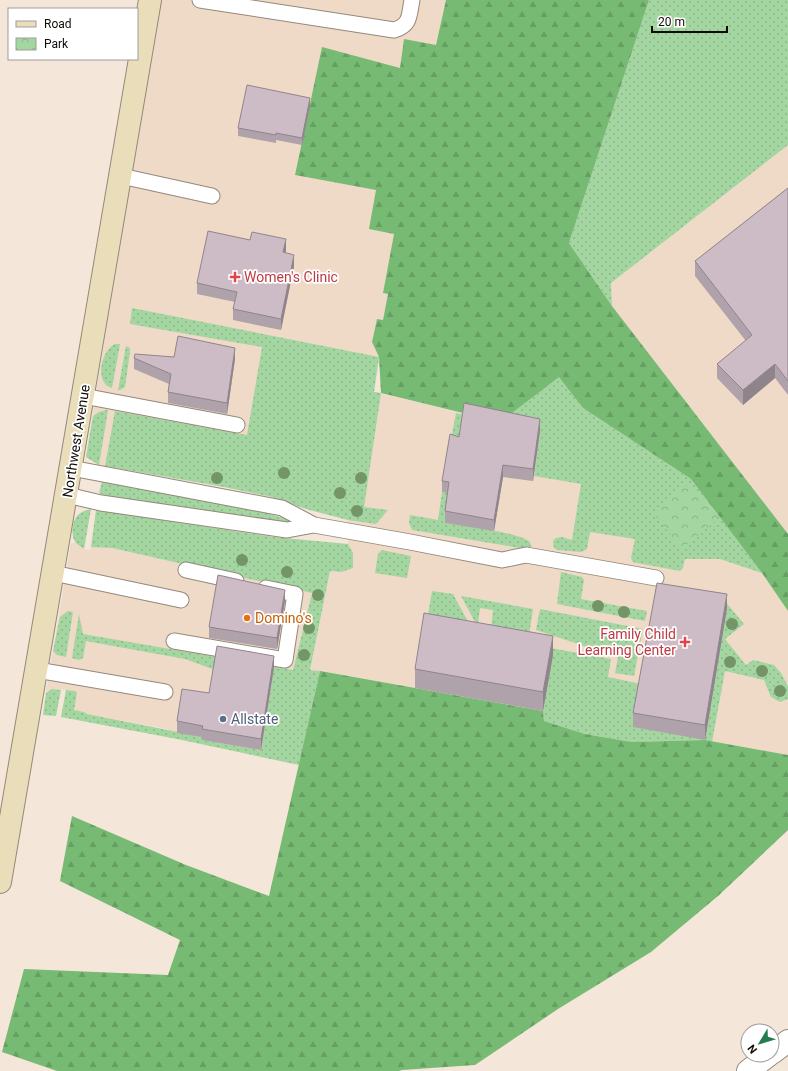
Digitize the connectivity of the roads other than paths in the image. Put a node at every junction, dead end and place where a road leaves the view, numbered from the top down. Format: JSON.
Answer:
{"nodes":[{"id":1,"x":150,"y":0,"type":"edge"},
{"id":2,"x":200,"y":0,"type":"edge"},
{"id":3,"x":412,"y":0,"type":"edge"},
{"id":4,"x":121,"y":176,"type":"junction"},
{"id":5,"x":212,"y":196,"type":"dead end"},
{"id":6,"x":83,"y":396,"type":"junction"},
{"id":7,"x":237,"y":425,"type":"dead end"},
{"id":8,"x":71,"y":468,"type":"junction"},
{"id":9,"x":67,"y":495,"type":"junction"},
{"id":10,"x":314,"y":525,"type":"junction"},
{"id":11,"x":186,"y":570,"type":"dead end"},
{"id":12,"x":53,"y":573,"type":"junction"},
{"id":13,"x":656,"y":578,"type":"dead end"},
{"id":14,"x":181,"y":600,"type":"dead end"},
{"id":15,"x":174,"y":640,"type":"dead end"},
{"id":16,"x":36,"y":670,"type":"junction"},
{"id":17,"x":165,"y":692,"type":"dead end"},
{"id":18,"x":5,"y":818,"type":"edge"},
{"id":19,"x":0,"y":882,"type":"edge"},
{"id":20,"x":758,"y":1063,"type":"edge"},
{"id":21,"x":748,"y":1071,"type":"edge"}],
"edges":[{"from":1,"to":4,"type":"street","name":"Northwest Avenue"},
{"from":2,"to":3,"type":"lane"},
{"from":4,"to":5,"type":"lane"},
{"from":4,"to":6,"type":"street","name":"Northwest Avenue"},
{"from":6,"to":7,"type":"lane"},
{"from":6,"to":8,"type":"street","name":"Northwest Avenue"},
{"from":8,"to":9,"type":"street","name":"Northwest Avenue"},
{"from":8,"to":10,"type":"lane"},
{"from":9,"to":10,"type":"lane"},
{"from":9,"to":12,"type":"street","name":"Northwest Avenue"},
{"from":10,"to":13,"type":"lane"},
{"from":11,"to":15,"type":"lane"},
{"from":12,"to":14,"type":"lane"},
{"from":12,"to":16,"type":"street","name":"Northwest Avenue"},
{"from":16,"to":17,"type":"lane"},
{"from":16,"to":18,"type":"street","name":"Northwest Avenue"},
{"from":18,"to":19,"type":"street","name":"Northwest Avenue"},
{"from":20,"to":21,"type":"street"}]}
